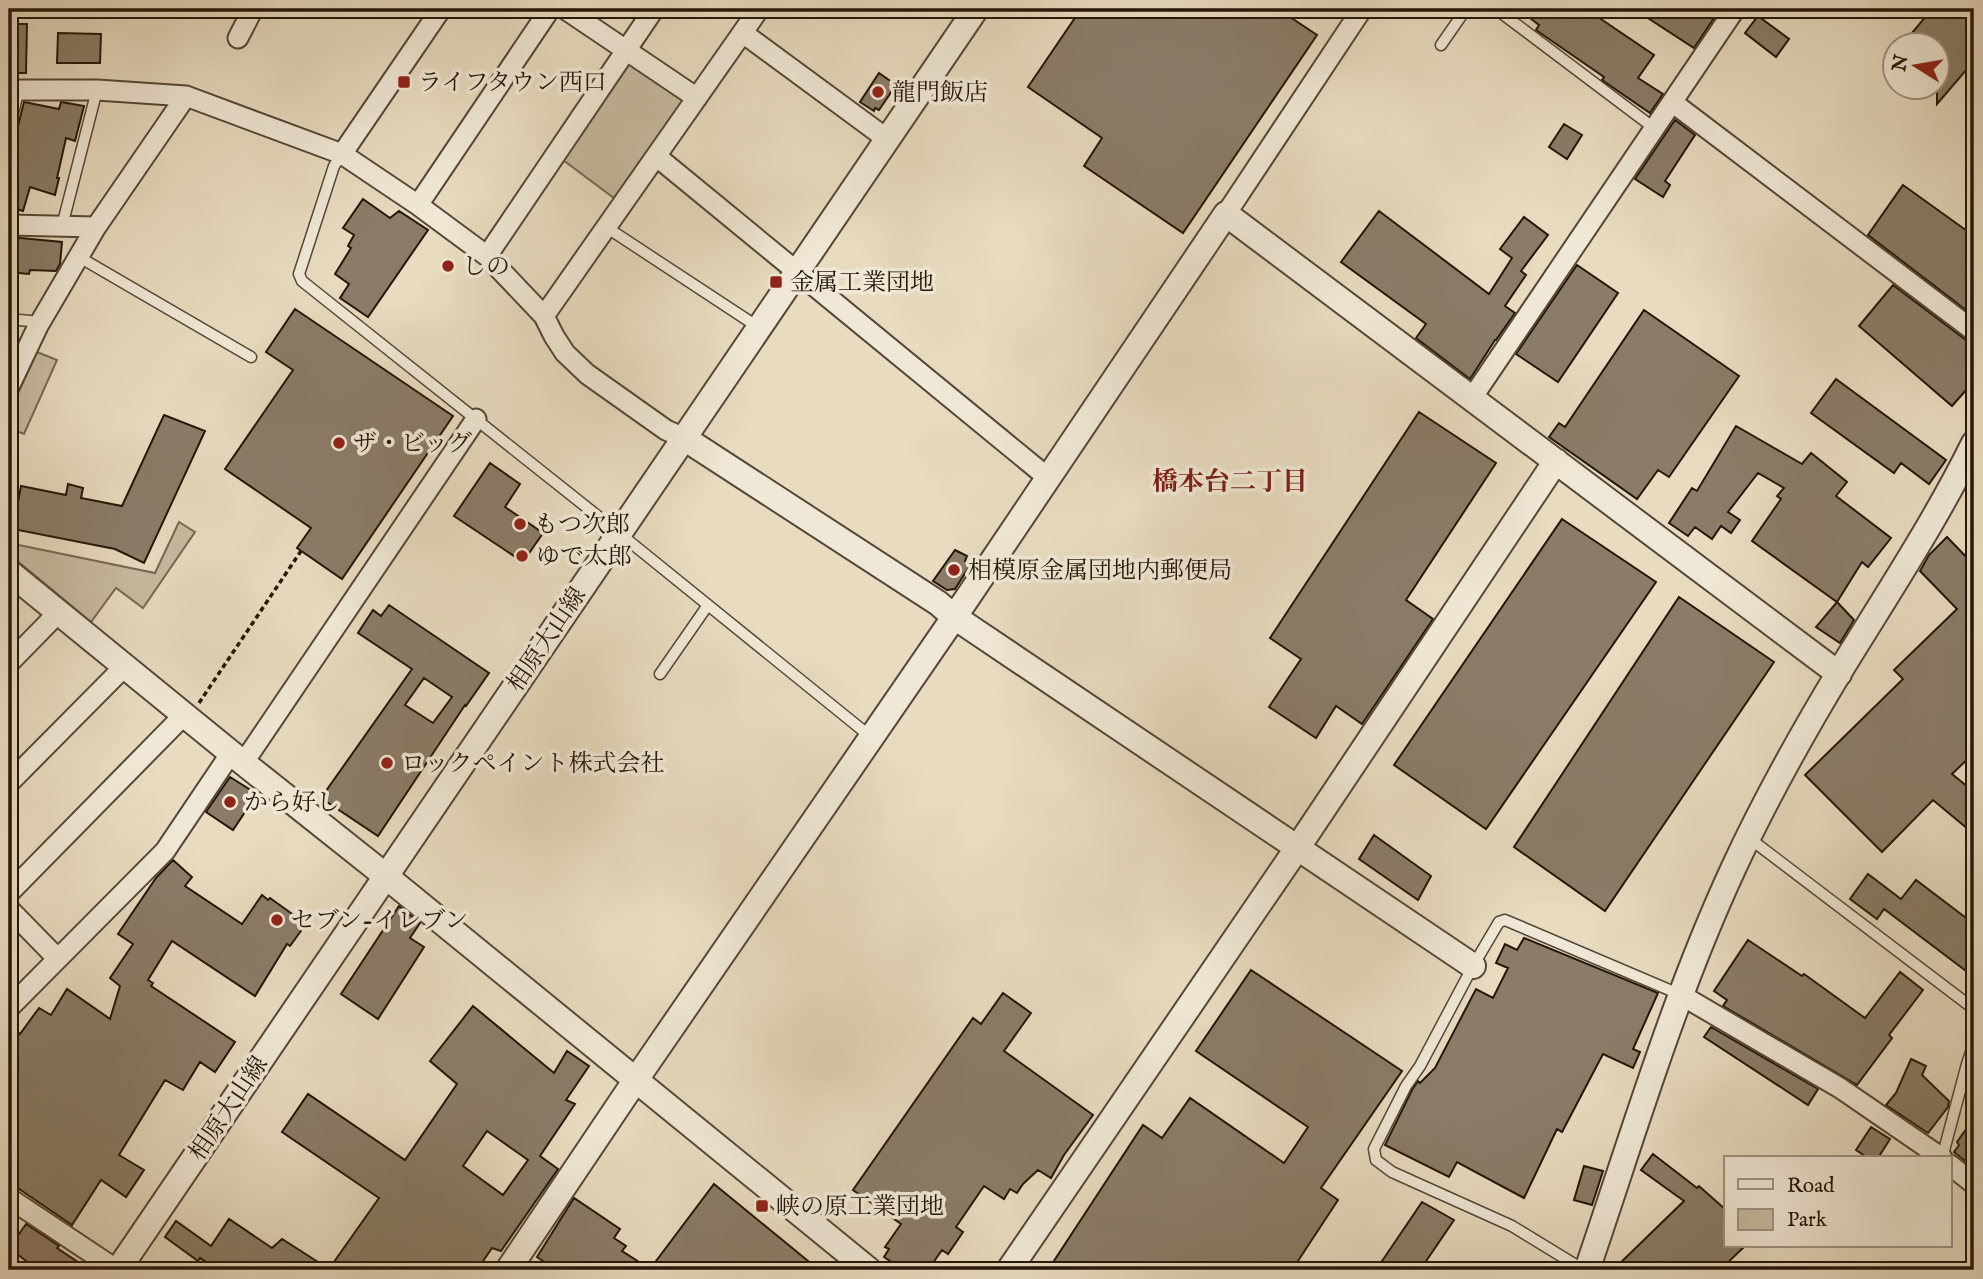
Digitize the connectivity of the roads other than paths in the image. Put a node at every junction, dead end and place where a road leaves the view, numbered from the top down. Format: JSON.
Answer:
{"nodes":[{"id":1,"x":253,"y":9,"type":"edge"},
{"id":2,"x":550,"y":9,"type":"edge"},
{"id":3,"x":565,"y":9,"type":"edge"},
{"id":4,"x":654,"y":9,"type":"edge"},
{"id":5,"x":760,"y":9,"type":"edge"},
{"id":6,"x":976,"y":9,"type":"edge"},
{"id":7,"x":1362,"y":9,"type":"edge"},
{"id":8,"x":1466,"y":9,"type":"edge"},
{"id":9,"x":1496,"y":9,"type":"edge"},
{"id":10,"x":1735,"y":9,"type":"edge"},
{"id":11,"x":435,"y":11,"type":"edge"},
{"id":12,"x":743,"y":33,"type":"junction"},
{"id":13,"x":238,"y":38,"type":"dead end"},
{"id":14,"x":1441,"y":45,"type":"dead end"},
{"id":15,"x":626,"y":51,"type":"junction"},
{"id":16,"x":14,"y":90,"type":"edge"},
{"id":17,"x":97,"y":90,"type":"junction"},
{"id":18,"x":186,"y":96,"type":"junction"},
{"id":19,"x":697,"y":98,"type":"junction"},
{"id":20,"x":1672,"y":102,"type":"junction"},
{"id":21,"x":9,"y":128,"type":"edge"},
{"id":22,"x":1654,"y":128,"type":"junction"},
{"id":23,"x":887,"y":139,"type":"junction"},
{"id":24,"x":342,"y":154,"type":"junction"},
{"id":25,"x":656,"y":156,"type":"junction"},
{"id":26,"x":418,"y":205,"type":"junction"},
{"id":27,"x":1226,"y":215,"type":"junction"},
{"id":28,"x":9,"y":225,"type":"edge"},
{"id":29,"x":62,"y":226,"type":"junction"},
{"id":30,"x":96,"y":227,"type":"junction"},
{"id":31,"x":606,"y":227,"type":"junction"},
{"id":32,"x":487,"y":256,"type":"junction"},
{"id":33,"x":79,"y":257,"type":"junction"},
{"id":34,"x":798,"y":272,"type":"junction"},
{"id":35,"x":544,"y":316,"type":"junction"},
{"id":36,"x":9,"y":320,"type":"edge"},
{"id":37,"x":40,"y":322,"type":"junction"},
{"id":38,"x":758,"y":328,"type":"junction"},
{"id":39,"x":1974,"y":331,"type":"edge"},
{"id":40,"x":251,"y":356,"type":"dead end"},
{"id":41,"x":9,"y":387,"type":"edge"},
{"id":42,"x":1472,"y":398,"type":"junction"},
{"id":43,"x":476,"y":419,"type":"junction"},
{"id":44,"x":684,"y":438,"type":"junction"},
{"id":45,"x":1974,"y":443,"type":"edge"},
{"id":46,"x":1556,"y":461,"type":"junction"},
{"id":47,"x":1047,"y":477,"type":"junction"},
{"id":48,"x":619,"y":533,"type":"junction"},
{"id":49,"x":9,"y":572,"type":"edge"},
{"id":50,"x":708,"y":605,"type":"junction"},
{"id":51,"x":58,"y":613,"type":"junction"},
{"id":52,"x":954,"y":616,"type":"junction"},
{"id":53,"x":9,"y":663,"type":"edge"},
{"id":54,"x":125,"y":666,"type":"junction"},
{"id":55,"x":660,"y":674,"type":"dead end"},
{"id":56,"x":1839,"y":674,"type":"junction"},
{"id":57,"x":189,"y":712,"type":"junction"},
{"id":58,"x":871,"y":737,"type":"junction"},
{"id":59,"x":237,"y":758,"type":"junction"},
{"id":60,"x":9,"y":783,"type":"edge"},
{"id":61,"x":1749,"y":838,"type":"junction"},
{"id":62,"x":1298,"y":847,"type":"junction"},
{"id":63,"x":385,"y":876,"type":"junction"},
{"id":64,"x":9,"y":893,"type":"edge"},
{"id":65,"x":9,"y":909,"type":"edge"},
{"id":66,"x":57,"y":958,"type":"junction"},
{"id":67,"x":1473,"y":966,"type":"junction"},
{"id":68,"x":1681,"y":995,"type":"junction"},
{"id":69,"x":9,"y":1008,"type":"edge"},
{"id":70,"x":1974,"y":1009,"type":"edge"},
{"id":71,"x":1974,"y":1043,"type":"edge"},
{"id":72,"x":635,"y":1081,"type":"junction"},
{"id":73,"x":1962,"y":1083,"type":"junction"},
{"id":74,"x":1974,"y":1095,"type":"edge"},
{"id":75,"x":1939,"y":1156,"type":"edge"},
{"id":76,"x":1943,"y":1156,"type":"edge"},
{"id":77,"x":1952,"y":1167,"type":"edge"},
{"id":78,"x":1974,"y":1184,"type":"edge"},
{"id":79,"x":9,"y":1198,"type":"edge"},
{"id":80,"x":118,"y":1270,"type":"edge"},
{"id":81,"x":508,"y":1270,"type":"edge"},
{"id":82,"x":869,"y":1270,"type":"edge"},
{"id":83,"x":1009,"y":1270,"type":"edge"},
{"id":84,"x":1586,"y":1270,"type":"edge"}],
"edges":[{"from":1,"to":13,"type":"street"},
{"from":2,"to":26,"type":"street"},
{"from":3,"to":15,"type":"street"},
{"from":4,"to":15,"type":"street"},
{"from":5,"to":12,"type":"street"},
{"from":6,"to":23,"type":"street","name":"相原大山線"},
{"from":7,"to":27,"type":"street"},
{"from":8,"to":14,"type":"lane"},
{"from":9,"to":22,"type":"lane"},
{"from":10,"to":20,"type":"street"},
{"from":11,"to":24,"type":"street"},
{"from":12,"to":19,"type":"street"},
{"from":12,"to":23,"type":"street"},
{"from":15,"to":19,"type":"street"},
{"from":15,"to":32,"type":"street"},
{"from":16,"to":17,"type":"street"},
{"from":16,"to":21,"type":"lane"},
{"from":17,"to":18,"type":"street"},
{"from":17,"to":29,"type":"lane"},
{"from":18,"to":24,"type":"street"},
{"from":18,"to":30,"type":"street"},
{"from":19,"to":25,"type":"street"},
{"from":20,"to":22,"type":"street"},
{"from":20,"to":39,"type":"street"},
{"from":22,"to":42,"type":"street"},
{"from":23,"to":34,"type":"street","name":"相原大山線"},
{"from":24,"to":26,"type":"street"},
{"from":24,"to":43,"type":"lane"},
{"from":25,"to":31,"type":"street"},
{"from":25,"to":34,"type":"street"},
{"from":26,"to":32,"type":"street"},
{"from":27,"to":42,"type":"street"},
{"from":27,"to":47,"type":"street"},
{"from":28,"to":29,"type":"street"},
{"from":29,"to":30,"type":"street"},
{"from":30,"to":33,"type":"street"},
{"from":31,"to":35,"type":"street"},
{"from":31,"to":38,"type":"lane"},
{"from":32,"to":35,"type":"street"},
{"from":33,"to":37,"type":"street"},
{"from":33,"to":40,"type":"lane"},
{"from":34,"to":38,"type":"street","name":"相原大山線"},
{"from":34,"to":47,"type":"street"},
{"from":35,"to":44,"type":"street"},
{"from":36,"to":37,"type":"lane"},
{"from":37,"to":41,"type":"street"},
{"from":38,"to":44,"type":"street","name":"相原大山線"},
{"from":42,"to":46,"type":"street"},
{"from":43,"to":48,"type":"lane"},
{"from":43,"to":59,"type":"street"},
{"from":44,"to":48,"type":"street","name":"相原大山線"},
{"from":44,"to":52,"type":"street"},
{"from":45,"to":56,"type":"street"},
{"from":46,"to":56,"type":"street"},
{"from":46,"to":62,"type":"street"},
{"from":47,"to":52,"type":"street"},
{"from":48,"to":50,"type":"lane"},
{"from":48,"to":63,"type":"street","name":"相原大山線"},
{"from":49,"to":51,"type":"street"},
{"from":50,"to":55,"type":"lane"},
{"from":50,"to":58,"type":"lane"},
{"from":51,"to":53,"type":"street"},
{"from":51,"to":54,"type":"street"},
{"from":52,"to":58,"type":"street"},
{"from":52,"to":62,"type":"street"},
{"from":54,"to":57,"type":"street"},
{"from":54,"to":60,"type":"street"},
{"from":56,"to":61,"type":"street"},
{"from":57,"to":59,"type":"street"},
{"from":57,"to":64,"type":"street"},
{"from":58,"to":72,"type":"street"},
{"from":59,"to":63,"type":"street"},
{"from":59,"to":66,"type":"street"},
{"from":61,"to":68,"type":"street"},
{"from":61,"to":70,"type":"lane"},
{"from":62,"to":67,"type":"street"},
{"from":62,"to":83,"type":"street"},
{"from":63,"to":72,"type":"street"},
{"from":63,"to":80,"type":"street","name":"相原大山線"},
{"from":65,"to":66,"type":"street"},
{"from":66,"to":69,"type":"street"},
{"from":67,"to":68,"type":"lane"},
{"from":67,"to":84,"type":"lane"},
{"from":68,"to":75,"type":"street"},
{"from":68,"to":84,"type":"street"},
{"from":71,"to":73,"type":"lane"},
{"from":72,"to":81,"type":"street"},
{"from":72,"to":82,"type":"street"},
{"from":73,"to":74,"type":"lane"},
{"from":73,"to":76,"type":"lane"},
{"from":77,"to":78,"type":"street"},
{"from":79,"to":80,"type":"street"}]}
